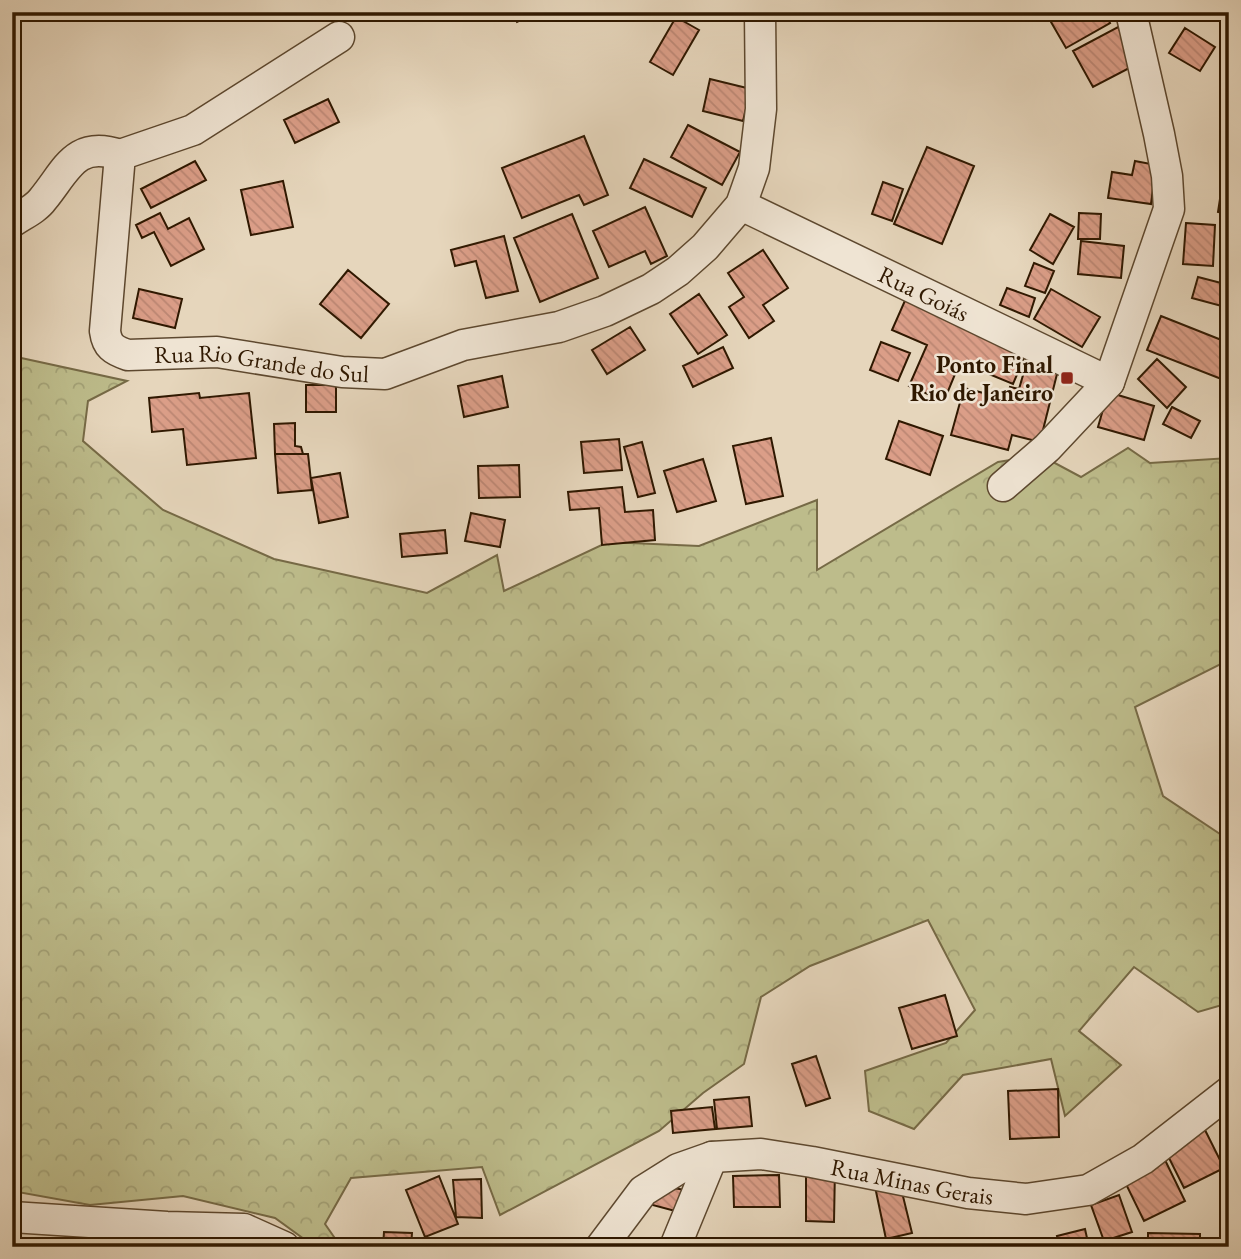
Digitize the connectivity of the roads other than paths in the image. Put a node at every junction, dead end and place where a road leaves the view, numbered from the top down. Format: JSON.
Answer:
{"nodes":[{"id":1,"x":760,"y":12,"type":"edge"},
{"id":2,"x":1131,"y":12,"type":"edge"},
{"id":3,"x":339,"y":37,"type":"dead end"},
{"id":4,"x":120,"y":155,"type":"junction"},
{"id":5,"x":741,"y":205,"type":"junction"},
{"id":6,"x":12,"y":222,"type":"edge"},
{"id":7,"x":1109,"y":382,"type":"junction"},
{"id":8,"x":1003,"y":486,"type":"dead end"},
{"id":9,"x":1229,"y":1092,"type":"edge"},
{"id":10,"x":712,"y":1157,"type":"junction"},
{"id":11,"x":12,"y":1217,"type":"edge"},
{"id":12,"x":284,"y":1247,"type":"edge"},
{"id":13,"x":601,"y":1247,"type":"edge"},
{"id":14,"x":675,"y":1247,"type":"edge"}],
"edges":[{"from":1,"to":5,"type":"street","name":"Rua Rio Grande do Sul"},
{"from":2,"to":7,"type":"street"},
{"from":3,"to":4,"type":"street"},
{"from":4,"to":5,"type":"street","name":"Rua Rio Grande do Sul"},
{"from":4,"to":6,"type":"street"},
{"from":5,"to":7,"type":"street","name":"Rua Goiás"},
{"from":7,"to":8,"type":"street"},
{"from":9,"to":10,"type":"street","name":"Rua Minas Gerais"},
{"from":10,"to":13,"type":"street","name":"Rua Minas Gerais"},
{"from":10,"to":14,"type":"street"},
{"from":11,"to":12,"type":"street"}]}
